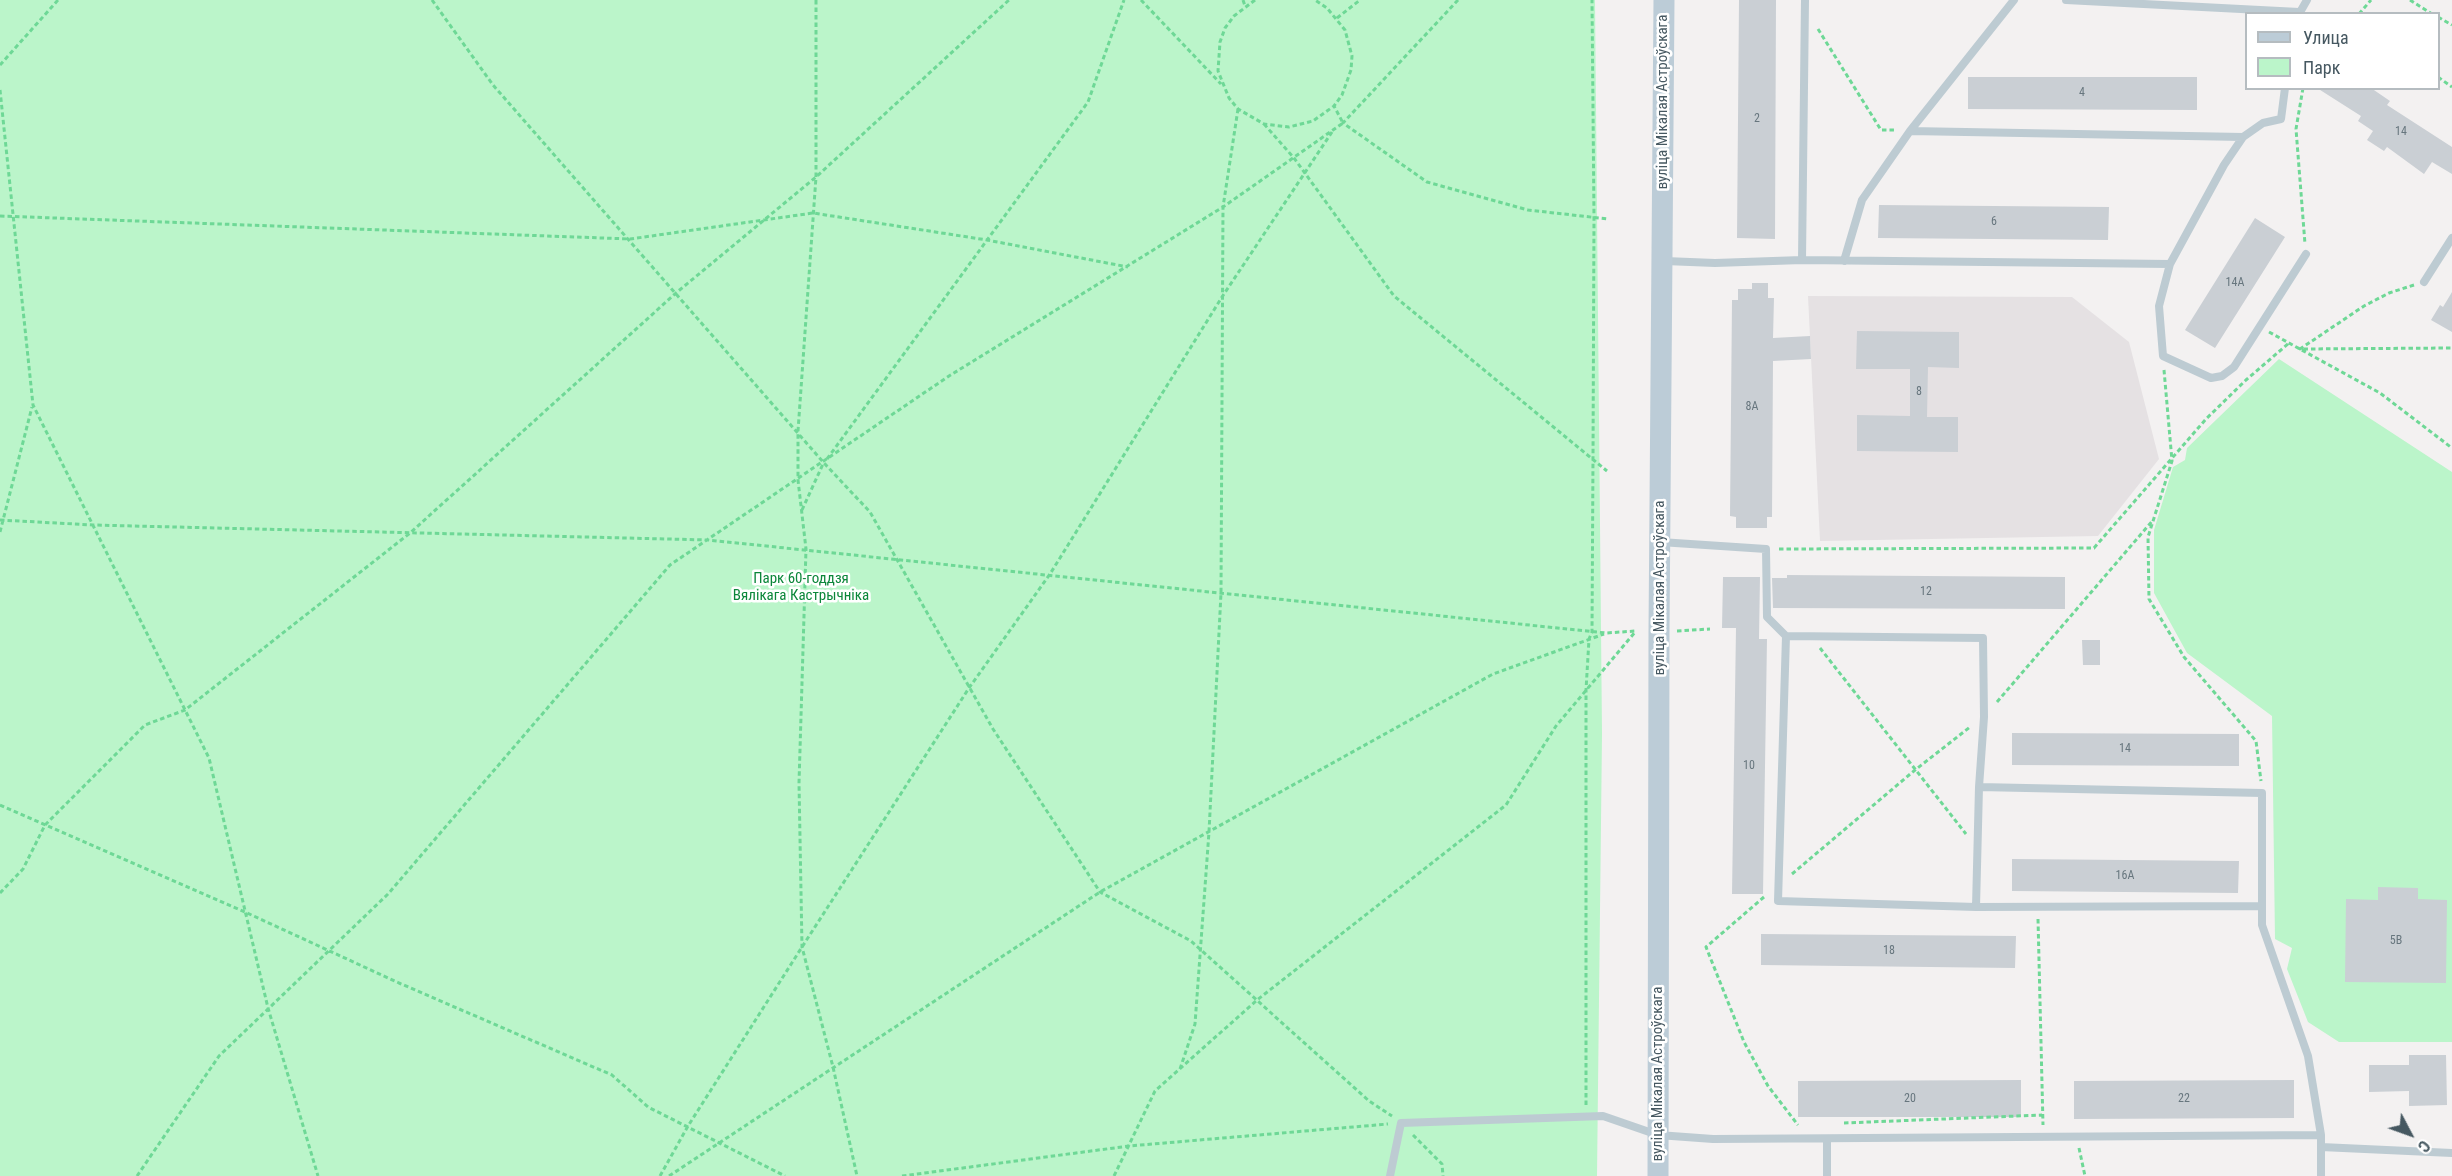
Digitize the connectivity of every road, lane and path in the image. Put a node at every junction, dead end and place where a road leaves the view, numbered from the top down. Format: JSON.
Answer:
{"nodes":[{"id":1,"x":58,"y":0,"type":"edge"},
{"id":2,"x":432,"y":0,"type":"edge"},
{"id":3,"x":816,"y":0,"type":"edge"},
{"id":4,"x":1009,"y":0,"type":"edge"},
{"id":5,"x":1124,"y":0,"type":"edge"},
{"id":6,"x":1141,"y":0,"type":"edge"},
{"id":7,"x":1243,"y":0,"type":"edge"},
{"id":8,"x":1255,"y":0,"type":"edge"},
{"id":9,"x":1315,"y":0,"type":"edge"},
{"id":10,"x":1360,"y":0,"type":"edge"},
{"id":11,"x":1458,"y":0,"type":"edge"},
{"id":12,"x":1592,"y":0,"type":"edge"},
{"id":13,"x":1664,"y":0,"type":"edge"},
{"id":14,"x":1805,"y":0,"type":"edge"},
{"id":15,"x":2014,"y":0,"type":"edge"},
{"id":16,"x":2066,"y":0,"type":"edge"},
{"id":17,"x":2371,"y":0,"type":"edge"},
{"id":18,"x":2410,"y":0,"type":"edge"},
{"id":19,"x":1245,"y":6,"type":"junction"},
{"id":20,"x":1805,"y":10,"type":"junction"},
{"id":21,"x":2281,"y":12,"type":"edge"},
{"id":22,"x":2361,"y":12,"type":"edge"},
{"id":23,"x":2429,"y":12,"type":"edge"},
{"id":24,"x":1337,"y":18,"type":"junction"},
{"id":25,"x":0,"y":65,"type":"edge"},
{"id":26,"x":2440,"y":78,"type":"edge"},
{"id":27,"x":1222,"y":85,"type":"junction"},
{"id":28,"x":2452,"y":87,"type":"edge"},
{"id":29,"x":0,"y":90,"type":"edge"},
{"id":30,"x":2285,"y":90,"type":"edge"},
{"id":31,"x":2303,"y":90,"type":"edge"},
{"id":32,"x":1334,"y":106,"type":"junction"},
{"id":33,"x":1238,"y":109,"type":"junction"},
{"id":34,"x":1343,"y":123,"type":"junction"},
{"id":35,"x":1264,"y":124,"type":"junction"},
{"id":36,"x":1333,"y":130,"type":"junction"},
{"id":37,"x":1910,"y":131,"type":"junction"},
{"id":38,"x":2243,"y":136,"type":"junction"},
{"id":39,"x":1294,"y":158,"type":"junction"},
{"id":40,"x":1305,"y":173,"type":"junction"},
{"id":41,"x":816,"y":177,"type":"junction"},
{"id":42,"x":1223,"y":207,"type":"junction"},
{"id":43,"x":813,"y":213,"type":"junction"},
{"id":44,"x":0,"y":216,"type":"edge"},
{"id":45,"x":13,"y":216,"type":"junction"},
{"id":46,"x":1594,"y":217,"type":"junction"},
{"id":47,"x":1608,"y":219,"type":"dead end"},
{"id":48,"x":759,"y":222,"type":"junction"},
{"id":49,"x":2452,"y":237,"type":"edge"},
{"id":50,"x":630,"y":239,"type":"junction"},
{"id":51,"x":987,"y":240,"type":"junction"},
{"id":52,"x":2306,"y":254,"type":"joint"},
{"id":53,"x":1802,"y":260,"type":"junction"},
{"id":54,"x":1662,"y":261,"type":"junction"},
{"id":55,"x":1844,"y":261,"type":"junction"},
{"id":56,"x":2170,"y":264,"type":"junction"},
{"id":57,"x":1128,"y":267,"type":"junction"},
{"id":58,"x":2424,"y":282,"type":"joint"},
{"id":59,"x":676,"y":294,"type":"junction"},
{"id":60,"x":1222,"y":297,"type":"junction"},
{"id":61,"x":2260,"y":326,"type":"junction"},
{"id":62,"x":2289,"y":343,"type":"junction"},
{"id":63,"x":2452,"y":348,"type":"edge"},
{"id":64,"x":2300,"y":349,"type":"junction"},
{"id":65,"x":2163,"y":356,"type":"junction"},
{"id":66,"x":33,"y":405,"type":"junction"},
{"id":67,"x":798,"y":431,"type":"junction"},
{"id":68,"x":2452,"y":448,"type":"edge"},
{"id":69,"x":1593,"y":459,"type":"junction"},
{"id":70,"x":2172,"y":460,"type":"junction"},
{"id":71,"x":824,"y":462,"type":"junction"},
{"id":72,"x":1607,"y":471,"type":"dead end"},
{"id":73,"x":798,"y":480,"type":"junction"},
{"id":74,"x":802,"y":511,"type":"junction"},
{"id":75,"x":2154,"y":519,"type":"junction"},
{"id":76,"x":2,"y":520,"type":"edge"},
{"id":77,"x":93,"y":525,"type":"junction"},
{"id":78,"x":0,"y":532,"type":"edge"},
{"id":79,"x":410,"y":533,"type":"junction"},
{"id":80,"x":708,"y":540,"type":"junction"},
{"id":81,"x":1660,"y":542,"type":"junction"},
{"id":82,"x":806,"y":549,"type":"junction"},
{"id":83,"x":1766,"y":549,"type":"junction"},
{"id":84,"x":896,"y":558,"type":"junction"},
{"id":85,"x":1050,"y":574,"type":"junction"},
{"id":86,"x":1221,"y":592,"type":"junction"},
{"id":87,"x":1710,"y":629,"type":"dead end"},
{"id":88,"x":1672,"y":631,"type":"dead end"},
{"id":89,"x":1592,"y":632,"type":"junction"},
{"id":90,"x":1606,"y":633,"type":"junction"},
{"id":91,"x":1785,"y":636,"type":"junction"},
{"id":92,"x":1810,"y":636,"type":"junction"},
{"id":93,"x":1589,"y":639,"type":"junction"},
{"id":94,"x":969,"y":688,"type":"junction"},
{"id":95,"x":1586,"y":690,"type":"junction"},
{"id":96,"x":185,"y":710,"type":"junction"},
{"id":97,"x":1984,"y":717,"type":"junction"},
{"id":98,"x":1915,"y":770,"type":"junction"},
{"id":99,"x":1979,"y":787,"type":"junction"},
{"id":100,"x":2262,"y":793,"type":"junction"},
{"id":101,"x":0,"y":805,"type":"edge"},
{"id":102,"x":45,"y":825,"type":"junction"},
{"id":103,"x":1209,"y":832,"type":"junction"},
{"id":104,"x":1978,"y":850,"type":"junction"},
{"id":105,"x":1779,"y":885,"type":"junction"},
{"id":106,"x":1100,"y":892,"type":"junction"},
{"id":107,"x":0,"y":893,"type":"edge"},
{"id":108,"x":2037,"y":906,"type":"junction"},
{"id":109,"x":2262,"y":906,"type":"junction"},
{"id":110,"x":1976,"y":907,"type":"junction"},
{"id":111,"x":245,"y":912,"type":"junction"},
{"id":112,"x":802,"y":947,"type":"junction"},
{"id":113,"x":1199,"y":948,"type":"junction"},
{"id":114,"x":329,"y":950,"type":"junction"},
{"id":115,"x":1257,"y":1000,"type":"junction"},
{"id":116,"x":268,"y":1008,"type":"junction"},
{"id":117,"x":834,"y":1068,"type":"junction"},
{"id":118,"x":1180,"y":1069,"type":"junction"},
{"id":119,"x":1369,"y":1101,"type":"dead end"},
{"id":120,"x":2043,"y":1115,"type":"junction"},
{"id":121,"x":1586,"y":1116,"type":"junction"},
{"id":122,"x":1401,"y":1123,"type":"junction"},
{"id":123,"x":1833,"y":1124,"type":"dead end"},
{"id":124,"x":1809,"y":1125,"type":"dead end"},
{"id":125,"x":688,"y":1126,"type":"junction"},
{"id":126,"x":1658,"y":1135,"type":"junction"},
{"id":127,"x":2321,"y":1135,"type":"junction"},
{"id":128,"x":2043,"y":1136,"type":"junction"},
{"id":129,"x":2077,"y":1136,"type":"junction"},
{"id":130,"x":1827,"y":1139,"type":"junction"},
{"id":131,"x":720,"y":1142,"type":"junction"},
{"id":132,"x":1129,"y":1146,"type":"junction"},
{"id":133,"x":2320,"y":1147,"type":"junction"},
{"id":134,"x":2452,"y":1153,"type":"edge"},
{"id":135,"x":137,"y":1176,"type":"edge"},
{"id":136,"x":318,"y":1176,"type":"edge"},
{"id":137,"x":660,"y":1176,"type":"edge"},
{"id":138,"x":669,"y":1176,"type":"edge"},
{"id":139,"x":785,"y":1176,"type":"edge"},
{"id":140,"x":856,"y":1176,"type":"edge"},
{"id":141,"x":902,"y":1176,"type":"edge"},
{"id":142,"x":1114,"y":1176,"type":"edge"},
{"id":143,"x":1390,"y":1176,"type":"edge"},
{"id":144,"x":1658,"y":1176,"type":"edge"},
{"id":145,"x":1827,"y":1176,"type":"edge"},
{"id":146,"x":2085,"y":1176,"type":"edge"},
{"id":147,"x":2321,"y":1176,"type":"edge"}],
"edges":[{"from":1,"to":25,"type":"path"},
{"from":2,"to":50,"type":"path"},
{"from":3,"to":41,"type":"path"},
{"from":4,"to":41,"type":"path"},
{"from":5,"to":51,"type":"path"},
{"from":6,"to":27,"type":"path"},
{"from":7,"to":19,"type":"path"},
{"from":8,"to":19,"type":"path"},
{"from":9,"to":24,"type":"path"},
{"from":10,"to":24,"type":"path"},
{"from":11,"to":34,"type":"path"},
{"from":12,"to":46,"type":"path"},
{"from":13,"to":54,"type":"main road","name":"вуліца Мікалая Астроўскага"},
{"from":14,"to":20,"type":"lane"},
{"from":15,"to":37,"type":"lane"},
{"from":16,"to":21,"type":"lane"},
{"from":17,"to":22,"type":"path"},
{"from":18,"to":23,"type":"path"},
{"from":19,"to":27,"type":"path"},
{"from":20,"to":37,"type":"path"},
{"from":20,"to":53,"type":"lane"},
{"from":24,"to":32,"type":"path"},
{"from":26,"to":28,"type":"path"},
{"from":27,"to":33,"type":"path"},
{"from":29,"to":45,"type":"path"},
{"from":30,"to":38,"type":"lane"},
{"from":31,"to":52,"type":"path"},
{"from":32,"to":34,"type":"path"},
{"from":32,"to":35,"type":"path"},
{"from":33,"to":35,"type":"path"},
{"from":33,"to":42,"type":"path"},
{"from":34,"to":36,"type":"path"},
{"from":34,"to":46,"type":"path"},
{"from":35,"to":39,"type":"path"},
{"from":36,"to":39,"type":"path"},
{"from":36,"to":40,"type":"path"},
{"from":37,"to":38,"type":"lane"},
{"from":37,"to":55,"type":"lane"},
{"from":38,"to":56,"type":"lane"},
{"from":39,"to":40,"type":"path"},
{"from":39,"to":42,"type":"path"},
{"from":40,"to":60,"type":"path"},
{"from":40,"to":69,"type":"path"},
{"from":41,"to":43,"type":"path"},
{"from":41,"to":48,"type":"path"},
{"from":42,"to":57,"type":"path"},
{"from":42,"to":60,"type":"path"},
{"from":43,"to":48,"type":"path"},
{"from":43,"to":51,"type":"path"},
{"from":43,"to":67,"type":"path"},
{"from":44,"to":45,"type":"path"},
{"from":45,"to":50,"type":"path"},
{"from":45,"to":66,"type":"path"},
{"from":46,"to":47,"type":"path"},
{"from":46,"to":69,"type":"path"},
{"from":48,"to":50,"type":"path"},
{"from":48,"to":59,"type":"path"},
{"from":49,"to":58,"type":"lane"},
{"from":50,"to":59,"type":"path"},
{"from":51,"to":57,"type":"path"},
{"from":51,"to":71,"type":"path"},
{"from":52,"to":61,"type":"lane"},
{"from":53,"to":54,"type":"lane"},
{"from":53,"to":55,"type":"lane"},
{"from":54,"to":81,"type":"main road","name":"вуліца Мікалая Астроўскага"},
{"from":55,"to":56,"type":"lane"},
{"from":56,"to":65,"type":"lane"},
{"from":57,"to":71,"type":"path"},
{"from":58,"to":64,"type":"path"},
{"from":59,"to":67,"type":"path"},
{"from":59,"to":79,"type":"path"},
{"from":60,"to":85,"type":"path"},
{"from":60,"to":86,"type":"path"},
{"from":61,"to":62,"type":"path"},
{"from":61,"to":65,"type":"lane"},
{"from":62,"to":64,"type":"path"},
{"from":62,"to":70,"type":"path"},
{"from":63,"to":64,"type":"path"},
{"from":64,"to":68,"type":"path"},
{"from":65,"to":70,"type":"path"},
{"from":66,"to":76,"type":"path"},
{"from":66,"to":77,"type":"path"},
{"from":67,"to":71,"type":"path"},
{"from":67,"to":73,"type":"path"},
{"from":69,"to":72,"type":"path"},
{"from":69,"to":89,"type":"path"},
{"from":70,"to":75,"type":"path"},
{"from":70,"to":83,"type":"path"},
{"from":71,"to":73,"type":"path"},
{"from":71,"to":74,"type":"path"},
{"from":71,"to":84,"type":"path"},
{"from":73,"to":74,"type":"path"},
{"from":73,"to":80,"type":"path"},
{"from":74,"to":82,"type":"path"},
{"from":75,"to":97,"type":"path"},
{"from":75,"to":100,"type":"path"},
{"from":76,"to":77,"type":"path"},
{"from":76,"to":78,"type":"path"},
{"from":77,"to":79,"type":"path"},
{"from":77,"to":96,"type":"path"},
{"from":79,"to":80,"type":"path"},
{"from":79,"to":96,"type":"path"},
{"from":80,"to":82,"type":"path"},
{"from":80,"to":114,"type":"path"},
{"from":81,"to":83,"type":"lane"},
{"from":81,"to":126,"type":"main road","name":"вуліца Мікалая Астроўскага"},
{"from":82,"to":84,"type":"path"},
{"from":82,"to":112,"type":"path"},
{"from":83,"to":91,"type":"lane"},
{"from":84,"to":85,"type":"path"},
{"from":84,"to":94,"type":"path"},
{"from":85,"to":86,"type":"path"},
{"from":85,"to":94,"type":"path"},
{"from":86,"to":89,"type":"path"},
{"from":86,"to":103,"type":"path"},
{"from":87,"to":88,"type":"path"},
{"from":89,"to":90,"type":"path"},
{"from":89,"to":93,"type":"path"},
{"from":90,"to":93,"type":"path"},
{"from":90,"to":95,"type":"path"},
{"from":91,"to":92,"type":"lane"},
{"from":91,"to":105,"type":"lane"},
{"from":92,"to":97,"type":"lane"},
{"from":92,"to":98,"type":"path"},
{"from":93,"to":95,"type":"path"},
{"from":93,"to":103,"type":"path"},
{"from":94,"to":106,"type":"path"},
{"from":94,"to":112,"type":"path"},
{"from":95,"to":115,"type":"path"},
{"from":95,"to":121,"type":"path"},
{"from":96,"to":102,"type":"path"},
{"from":96,"to":111,"type":"path"},
{"from":97,"to":98,"type":"path"},
{"from":97,"to":99,"type":"lane"},
{"from":98,"to":104,"type":"path"},
{"from":98,"to":105,"type":"path"},
{"from":99,"to":100,"type":"lane"},
{"from":99,"to":104,"type":"lane"},
{"from":100,"to":109,"type":"lane"},
{"from":101,"to":102,"type":"path"},
{"from":102,"to":107,"type":"path"},
{"from":102,"to":111,"type":"path"},
{"from":103,"to":106,"type":"path"},
{"from":103,"to":113,"type":"path"},
{"from":104,"to":110,"type":"lane"},
{"from":105,"to":110,"type":"lane"},
{"from":105,"to":124,"type":"path"},
{"from":106,"to":113,"type":"path"},
{"from":106,"to":117,"type":"path"},
{"from":108,"to":109,"type":"lane"},
{"from":108,"to":110,"type":"lane"},
{"from":108,"to":120,"type":"path"},
{"from":109,"to":127,"type":"lane"},
{"from":111,"to":114,"type":"path"},
{"from":111,"to":116,"type":"path"},
{"from":112,"to":117,"type":"path"},
{"from":112,"to":125,"type":"path"},
{"from":113,"to":115,"type":"path"},
{"from":113,"to":118,"type":"path"},
{"from":114,"to":116,"type":"path"},
{"from":114,"to":125,"type":"path"},
{"from":115,"to":118,"type":"path"},
{"from":115,"to":119,"type":"path"},
{"from":116,"to":135,"type":"path"},
{"from":116,"to":136,"type":"path"},
{"from":117,"to":131,"type":"path"},
{"from":117,"to":140,"type":"path"},
{"from":118,"to":132,"type":"path"},
{"from":120,"to":123,"type":"path"},
{"from":120,"to":128,"type":"path"},
{"from":121,"to":122,"type":"lane"},
{"from":121,"to":126,"type":"lane"},
{"from":122,"to":132,"type":"path"},
{"from":122,"to":143,"type":"lane"},
{"from":125,"to":131,"type":"path"},
{"from":125,"to":137,"type":"path"},
{"from":126,"to":130,"type":"lane"},
{"from":126,"to":144,"type":"main road","name":"вуліца Мікалая Астроўскага"},
{"from":127,"to":129,"type":"lane"},
{"from":127,"to":133,"type":"lane"},
{"from":128,"to":129,"type":"lane"},
{"from":128,"to":130,"type":"lane"},
{"from":129,"to":146,"type":"path"},
{"from":130,"to":145,"type":"lane"},
{"from":131,"to":138,"type":"path"},
{"from":131,"to":139,"type":"path"},
{"from":132,"to":141,"type":"path"},
{"from":132,"to":142,"type":"path"},
{"from":133,"to":134,"type":"lane"},
{"from":133,"to":147,"type":"lane"}]}
